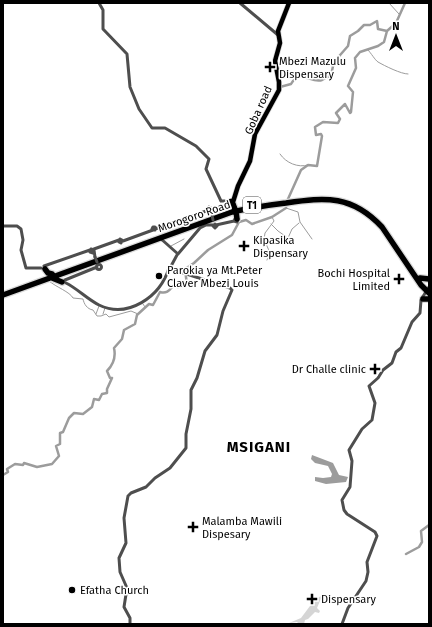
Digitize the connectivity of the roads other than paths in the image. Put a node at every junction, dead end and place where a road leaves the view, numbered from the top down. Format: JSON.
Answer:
{"nodes":[{"id":1,"x":99,"y":3,"type":"edge"},
{"id":2,"x":240,"y":3,"type":"edge"},
{"id":3,"x":289,"y":3,"type":"edge"},
{"id":4,"x":279,"y":35,"type":"junction"},
{"id":5,"x":232,"y":205,"type":"junction"},
{"id":6,"x":256,"y":207,"type":"junction"},
{"id":7,"x":210,"y":211,"type":"junction"},
{"id":8,"x":248,"y":211,"type":"dead end"},
{"id":9,"x":235,"y":220,"type":"joint"},
{"id":10,"x":215,"y":224,"type":"junction"},
{"id":11,"x":3,"y":226,"type":"edge"},
{"id":12,"x":162,"y":240,"type":"junction"},
{"id":13,"x":92,"y":251,"type":"junction"},
{"id":14,"x":178,"y":255,"type":"junction"},
{"id":15,"x":43,"y":268,"type":"junction"},
{"id":16,"x":170,"y":269,"type":"junction"},
{"id":17,"x":51,"y":276,"type":"junction"},
{"id":18,"x":420,"y":278,"type":"junction"},
{"id":19,"x":429,"y":279,"type":"edge"},
{"id":20,"x":64,"y":281,"type":"junction"},
{"id":21,"x":428,"y":289,"type":"edge"},
{"id":22,"x":3,"y":293,"type":"edge"},
{"id":23,"x":424,"y":299,"type":"edge"},
{"id":24,"x":130,"y":624,"type":"edge"},
{"id":25,"x":342,"y":624,"type":"edge"}],
"edges":[{"from":1,"to":5,"type":"street"},
{"from":2,"to":4,"type":"street"},
{"from":3,"to":4,"type":"main road","name":"Goba road"},
{"from":4,"to":5,"type":"main road","name":"Goba road"},
{"from":5,"to":6,"type":"highway","name":"Morogoro Road","number":"T1"},
{"from":5,"to":7,"type":"street"},
{"from":5,"to":9,"type":"highway"},
{"from":5,"to":12,"type":"highway","name":"Morogoro Road","number":"T1"},
{"from":5,"to":17,"type":"highway","name":"Morogoro Road","number":"T1"},
{"from":5,"to":18,"type":"highway","name":"Morogoro Road","number":"T1"},
{"from":6,"to":8,"type":"highway"},
{"from":6,"to":21,"type":"highway","name":"Morogoro Road","number":"T1"},
{"from":7,"to":10,"type":"street","bridge":true},
{"from":7,"to":13,"type":"street"},
{"from":9,"to":10,"type":"street"},
{"from":10,"to":14,"type":"street"},
{"from":11,"to":15,"type":"street"},
{"from":12,"to":14,"type":"street"},
{"from":12,"to":17,"type":"highway","name":"Morogoro Road","number":"T1"},
{"from":13,"to":15,"type":"street"},
{"from":13,"to":20,"type":"street","bridge":true},
{"from":14,"to":16,"type":"street"},
{"from":15,"to":17,"type":"highway"},
{"from":16,"to":20,"type":"street"},
{"from":16,"to":24,"type":"street"},
{"from":17,"to":20,"type":"highway"},
{"from":17,"to":22,"type":"highway","name":"Morogoro Road","number":"T1"},
{"from":18,"to":19,"type":"highway"},
{"from":18,"to":21,"type":"highway","name":"Morogoro Road","number":"T1"},
{"from":21,"to":23,"type":"street"},
{"from":23,"to":25,"type":"street"}]}
